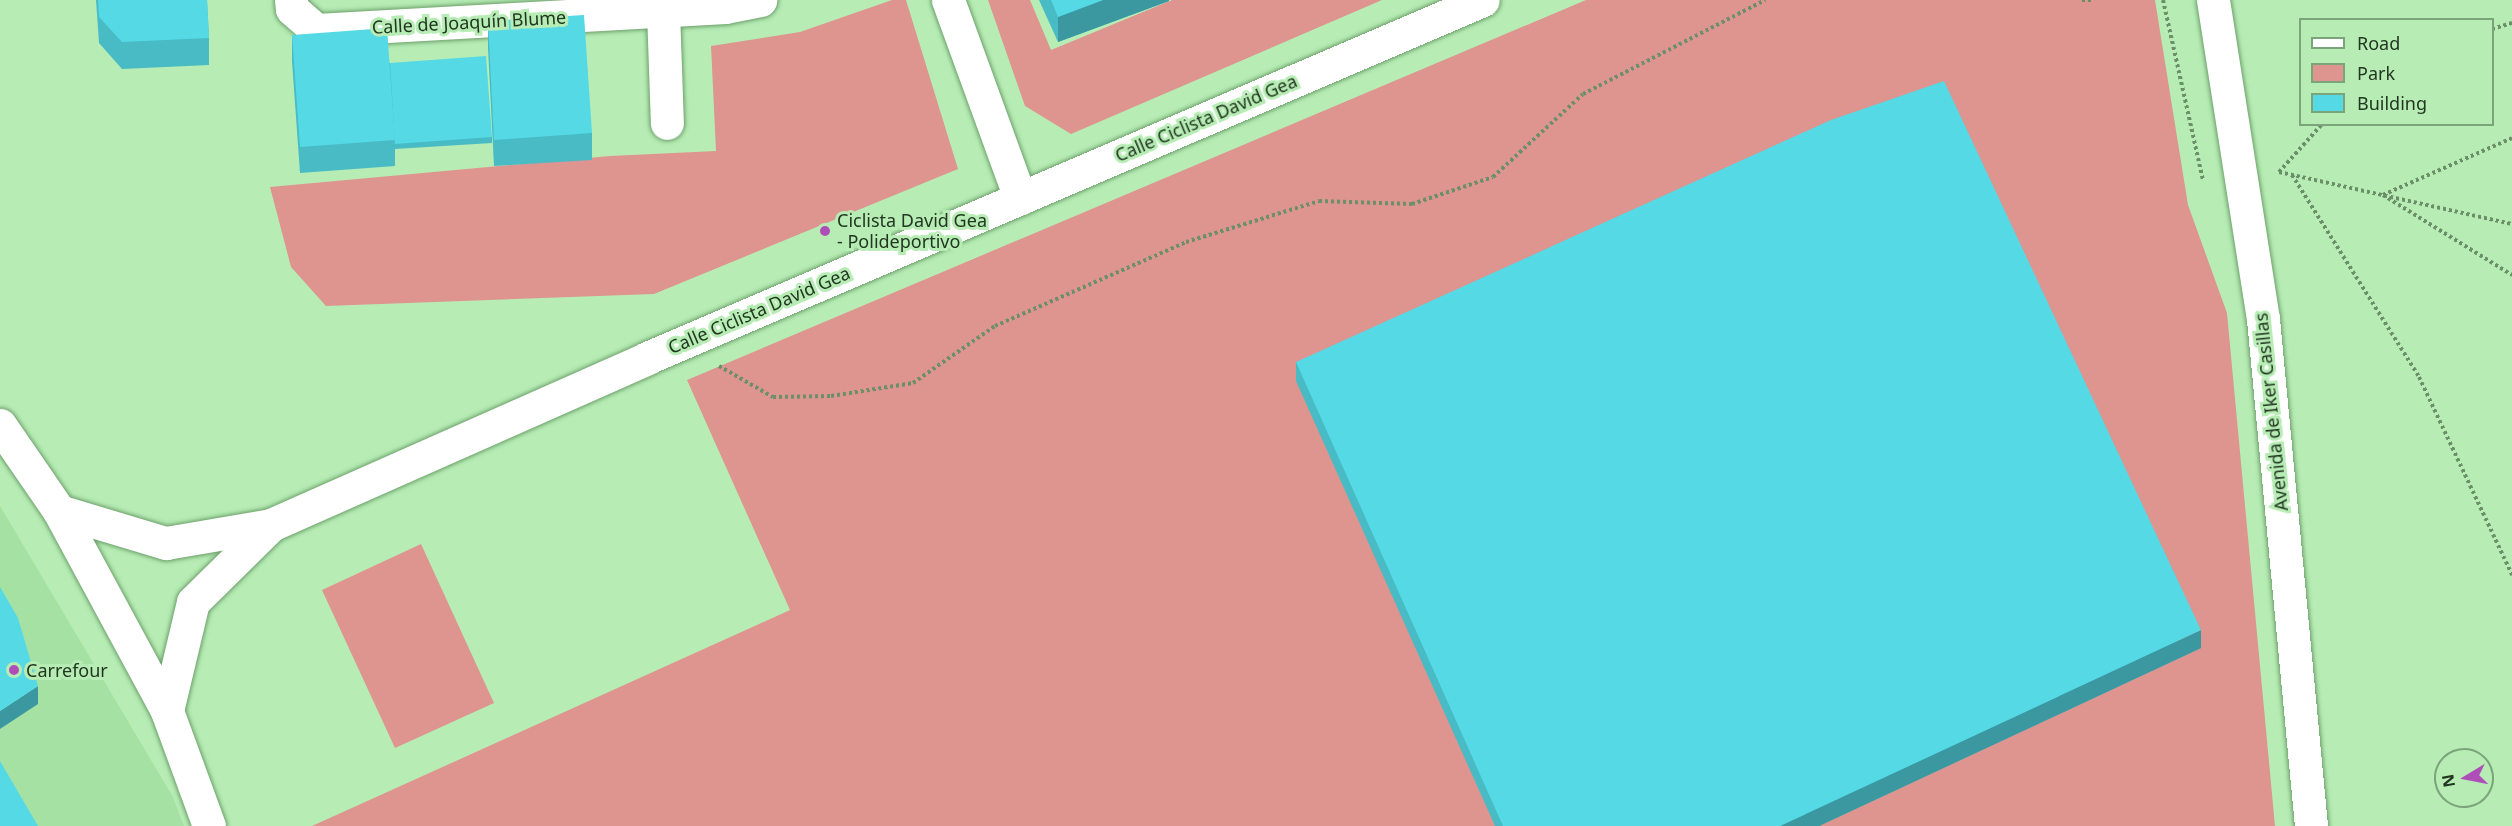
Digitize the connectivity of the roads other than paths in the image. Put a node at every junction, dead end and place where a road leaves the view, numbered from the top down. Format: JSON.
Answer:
{"nodes":[{"id":1,"x":291,"y":0,"type":"edge"},
{"id":2,"x":760,"y":0,"type":"edge"},
{"id":3,"x":948,"y":0,"type":"edge"},
{"id":4,"x":1483,"y":0,"type":"edge"},
{"id":5,"x":2213,"y":0,"type":"edge"},
{"id":6,"x":663,"y":11,"type":"junction"},
{"id":7,"x":667,"y":123,"type":"dead end"},
{"id":8,"x":1020,"y":198,"type":"junction"},
{"id":9,"x":0,"y":425,"type":"edge"},
{"id":10,"x":59,"y":511,"type":"junction"},
{"id":11,"x":271,"y":525,"type":"junction"},
{"id":12,"x":167,"y":711,"type":"junction"},
{"id":13,"x":210,"y":826,"type":"edge"},
{"id":14,"x":2312,"y":826,"type":"edge"}],
"edges":[{"from":1,"to":6,"type":"street","name":"Calle de Joaquín Blume"},
{"from":2,"to":6,"type":"street","name":"Calle de Joaquín Blume"},
{"from":3,"to":8,"type":"street"},
{"from":4,"to":8,"type":"street","name":"Calle Ciclista David Gea"},
{"from":5,"to":14,"type":"street","name":"Avenida de Iker Casillas"},
{"from":6,"to":7,"type":"street"},
{"from":8,"to":11,"type":"street","name":"Calle Ciclista David Gea"},
{"from":9,"to":10,"type":"street"},
{"from":10,"to":11,"type":"street","name":"Calle Ciclista David Gea"},
{"from":10,"to":12,"type":"street"},
{"from":11,"to":12,"type":"street"},
{"from":12,"to":13,"type":"street"}]}
